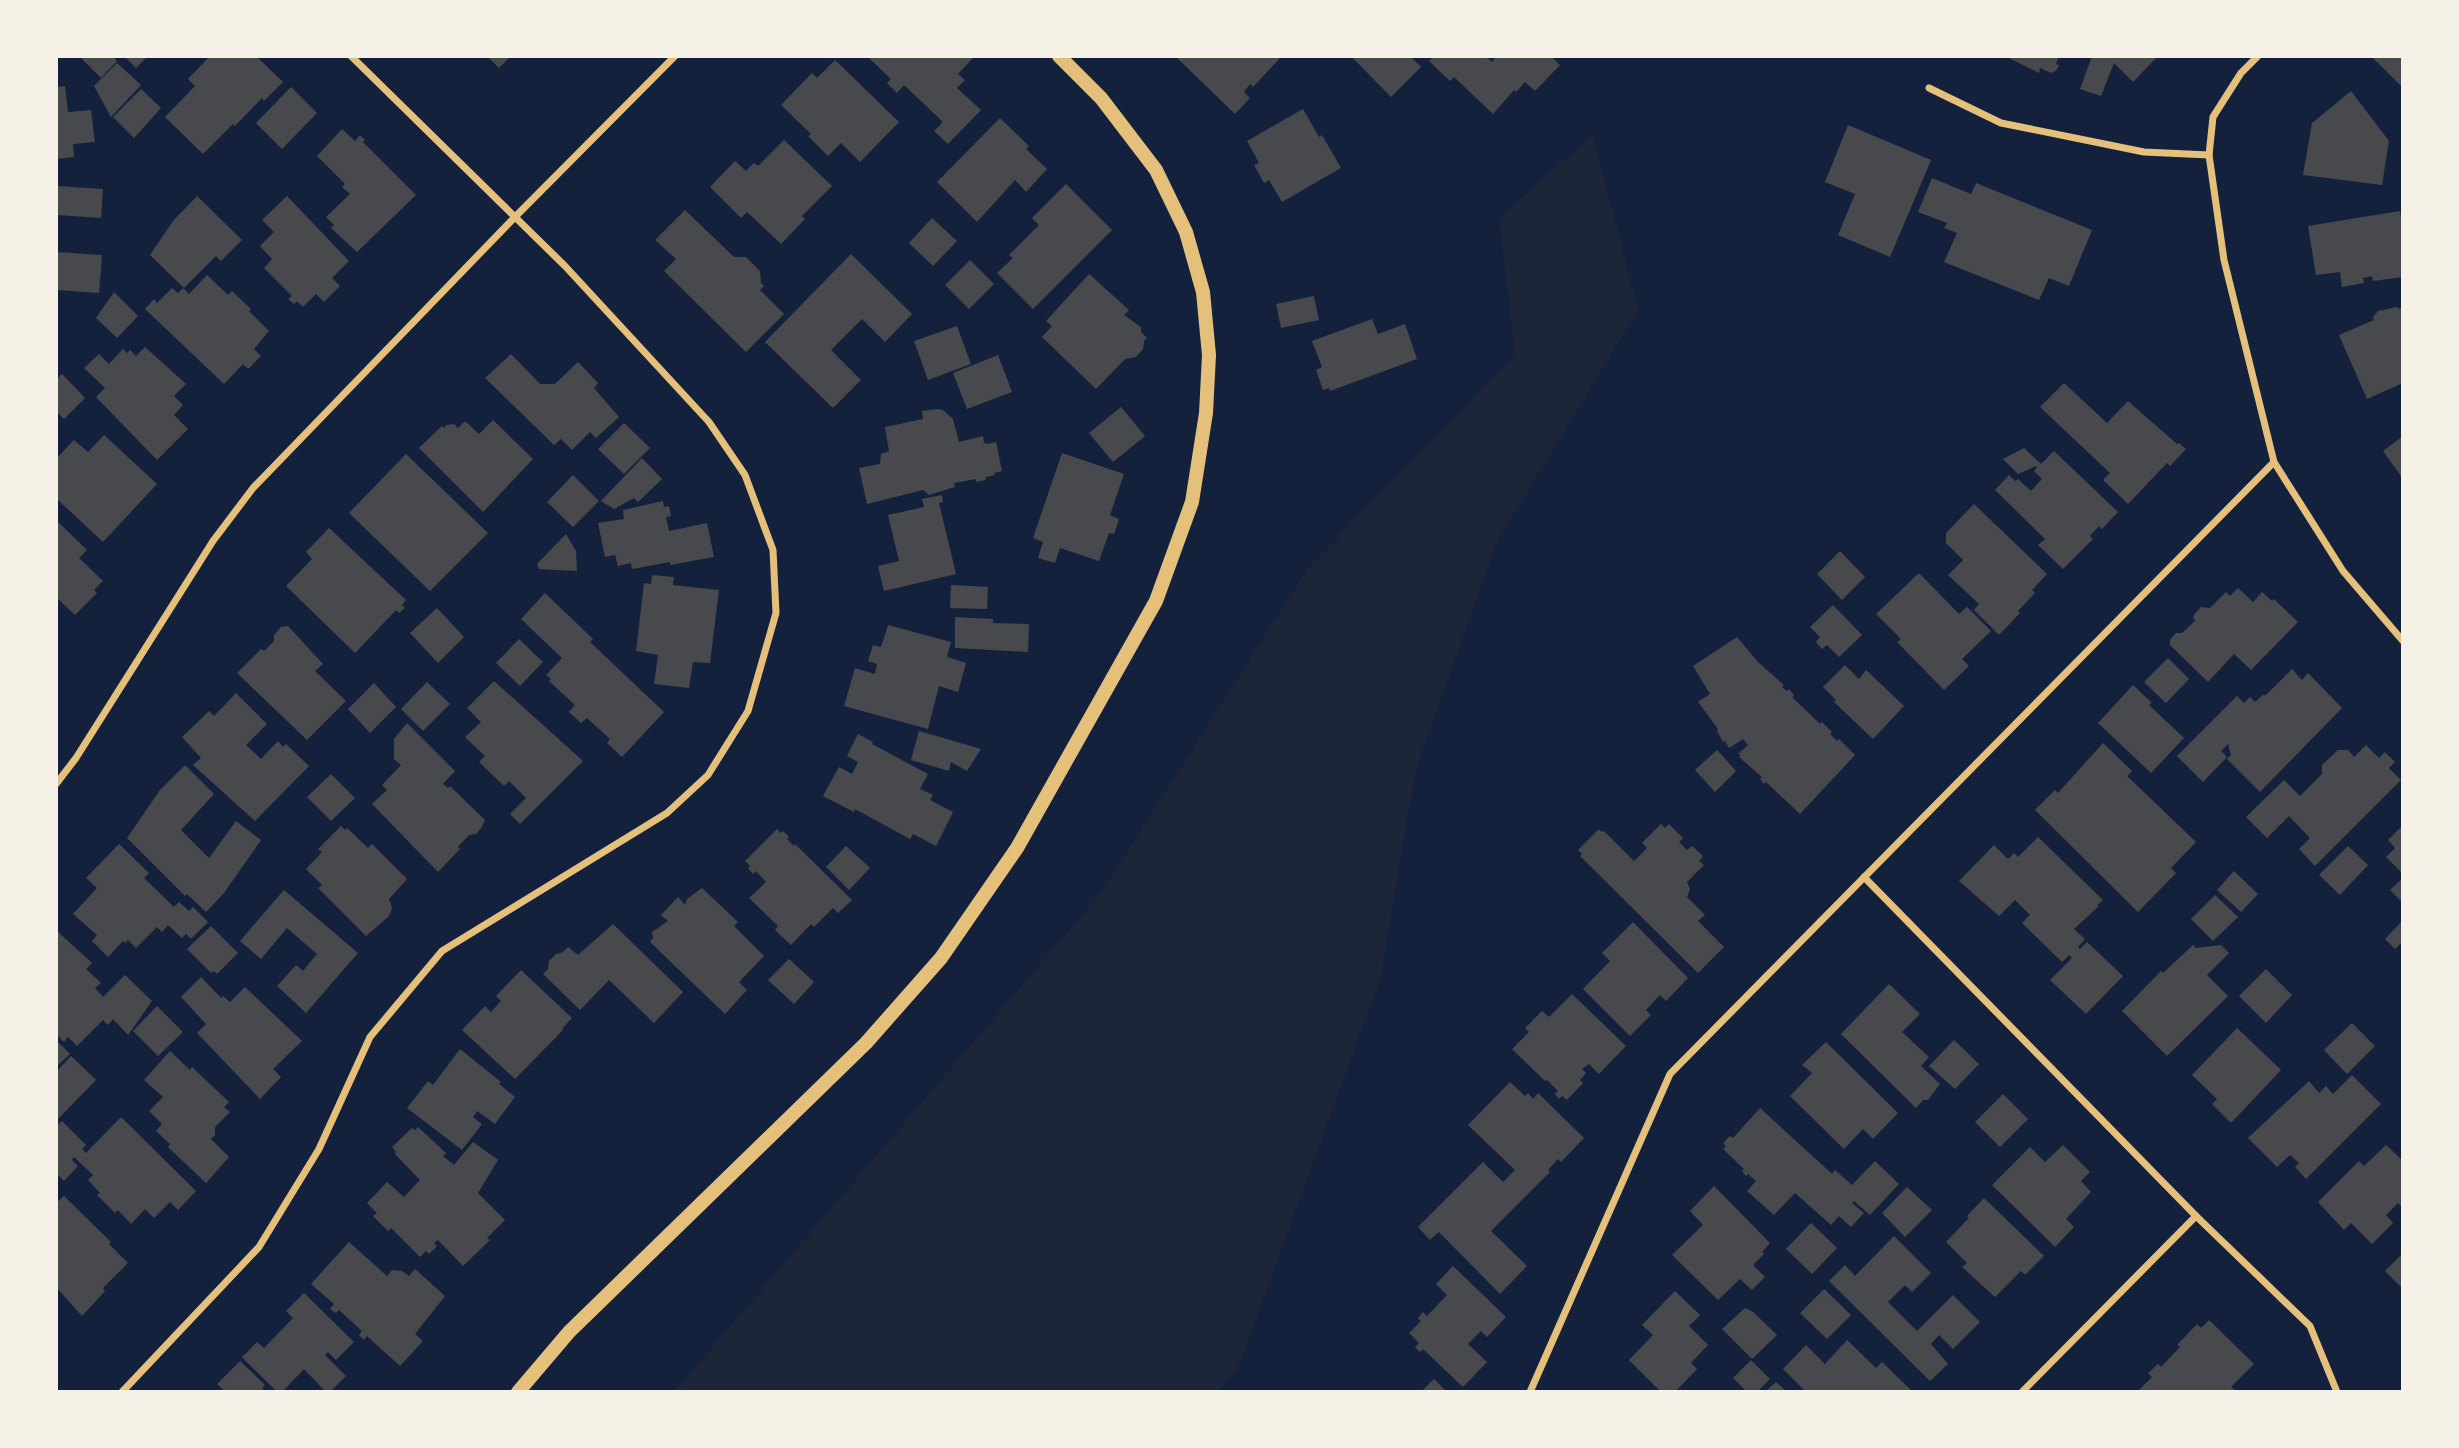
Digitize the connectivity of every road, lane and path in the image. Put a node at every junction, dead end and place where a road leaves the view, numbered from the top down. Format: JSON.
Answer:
{"nodes":[{"id":1,"x":351,"y":56,"type":"edge"},
{"id":2,"x":675,"y":56,"type":"edge"},
{"id":3,"x":1059,"y":56,"type":"edge"},
{"id":4,"x":2258,"y":56,"type":"edge"},
{"id":5,"x":1929,"y":88,"type":"dead end"},
{"id":6,"x":2209,"y":155,"type":"junction"},
{"id":7,"x":514,"y":218,"type":"junction"},
{"id":8,"x":2274,"y":462,"type":"junction"},
{"id":9,"x":2403,"y":641,"type":"edge"},
{"id":10,"x":56,"y":784,"type":"edge"},
{"id":11,"x":1864,"y":877,"type":"junction"},
{"id":12,"x":2196,"y":1216,"type":"junction"},
{"id":13,"x":122,"y":1392,"type":"edge"},
{"id":14,"x":518,"y":1392,"type":"edge"},
{"id":15,"x":1530,"y":1392,"type":"edge"},
{"id":16,"x":2022,"y":1392,"type":"edge"},
{"id":17,"x":2337,"y":1392,"type":"edge"}],
"edges":[{"from":1,"to":7,"type":"street"},
{"from":2,"to":7,"type":"street"},
{"from":3,"to":14,"type":"main road"},
{"from":4,"to":6,"type":"street"},
{"from":5,"to":6,"type":"street"},
{"from":6,"to":8,"type":"street"},
{"from":7,"to":10,"type":"street"},
{"from":7,"to":13,"type":"street"},
{"from":8,"to":9,"type":"street"},
{"from":8,"to":11,"type":"street"},
{"from":11,"to":12,"type":"street"},
{"from":11,"to":15,"type":"street"},
{"from":12,"to":16,"type":"street"},
{"from":12,"to":17,"type":"street"}]}
